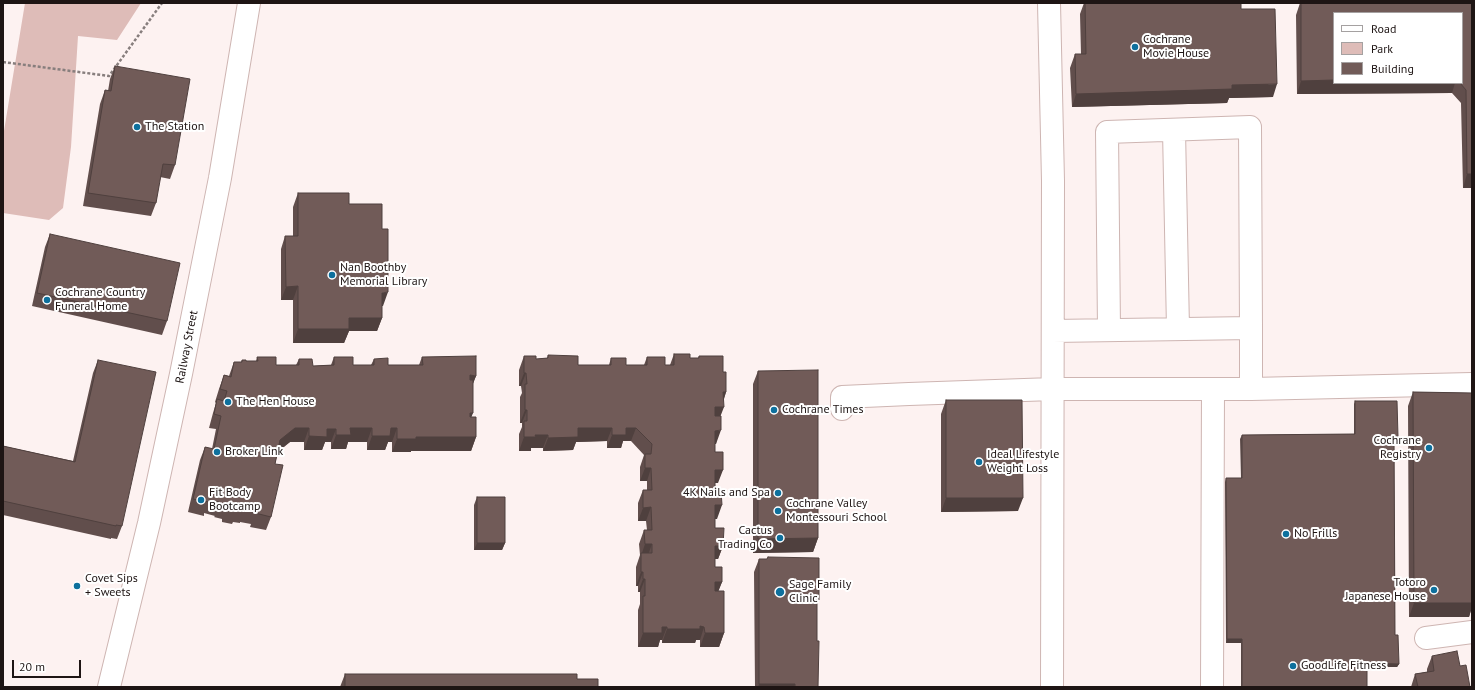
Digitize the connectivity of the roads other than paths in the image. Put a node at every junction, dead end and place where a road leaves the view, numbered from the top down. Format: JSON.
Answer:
{"nodes":[{"id":1,"x":249,"y":3,"type":"edge"},
{"id":2,"x":1049,"y":3,"type":"edge"},
{"id":3,"x":1174,"y":130,"type":"junction"},
{"id":4,"x":1251,"y":328,"type":"junction"},
{"id":5,"x":1178,"y":329,"type":"junction"},
{"id":6,"x":1109,"y":330,"type":"junction"},
{"id":7,"x":1053,"y":331,"type":"junction"},
{"id":8,"x":1472,"y":384,"type":"edge"},
{"id":9,"x":1053,"y":389,"type":"junction"},
{"id":10,"x":1212,"y":389,"type":"junction"},
{"id":11,"x":1251,"y":389,"type":"junction"},
{"id":12,"x":842,"y":409,"type":"dead end"},
{"id":13,"x":1472,"y":632,"type":"edge"},
{"id":14,"x":1426,"y":638,"type":"dead end"},
{"id":15,"x":109,"y":687,"type":"edge"},
{"id":16,"x":1052,"y":687,"type":"edge"},
{"id":17,"x":1212,"y":687,"type":"edge"}],
"edges":[{"from":1,"to":15,"type":"street","name":"Railway Street"},
{"from":2,"to":7,"type":"street"},
{"from":3,"to":4,"type":"street"},
{"from":3,"to":5,"type":"street"},
{"from":3,"to":6,"type":"street"},
{"from":4,"to":5,"type":"street"},
{"from":4,"to":11,"type":"street"},
{"from":5,"to":6,"type":"street"},
{"from":6,"to":7,"type":"street"},
{"from":7,"to":9,"type":"street"},
{"from":8,"to":11,"type":"street"},
{"from":9,"to":10,"type":"street"},
{"from":9,"to":12,"type":"street"},
{"from":9,"to":16,"type":"street"},
{"from":10,"to":11,"type":"street"},
{"from":10,"to":17,"type":"street"},
{"from":13,"to":14,"type":"street"}]}
